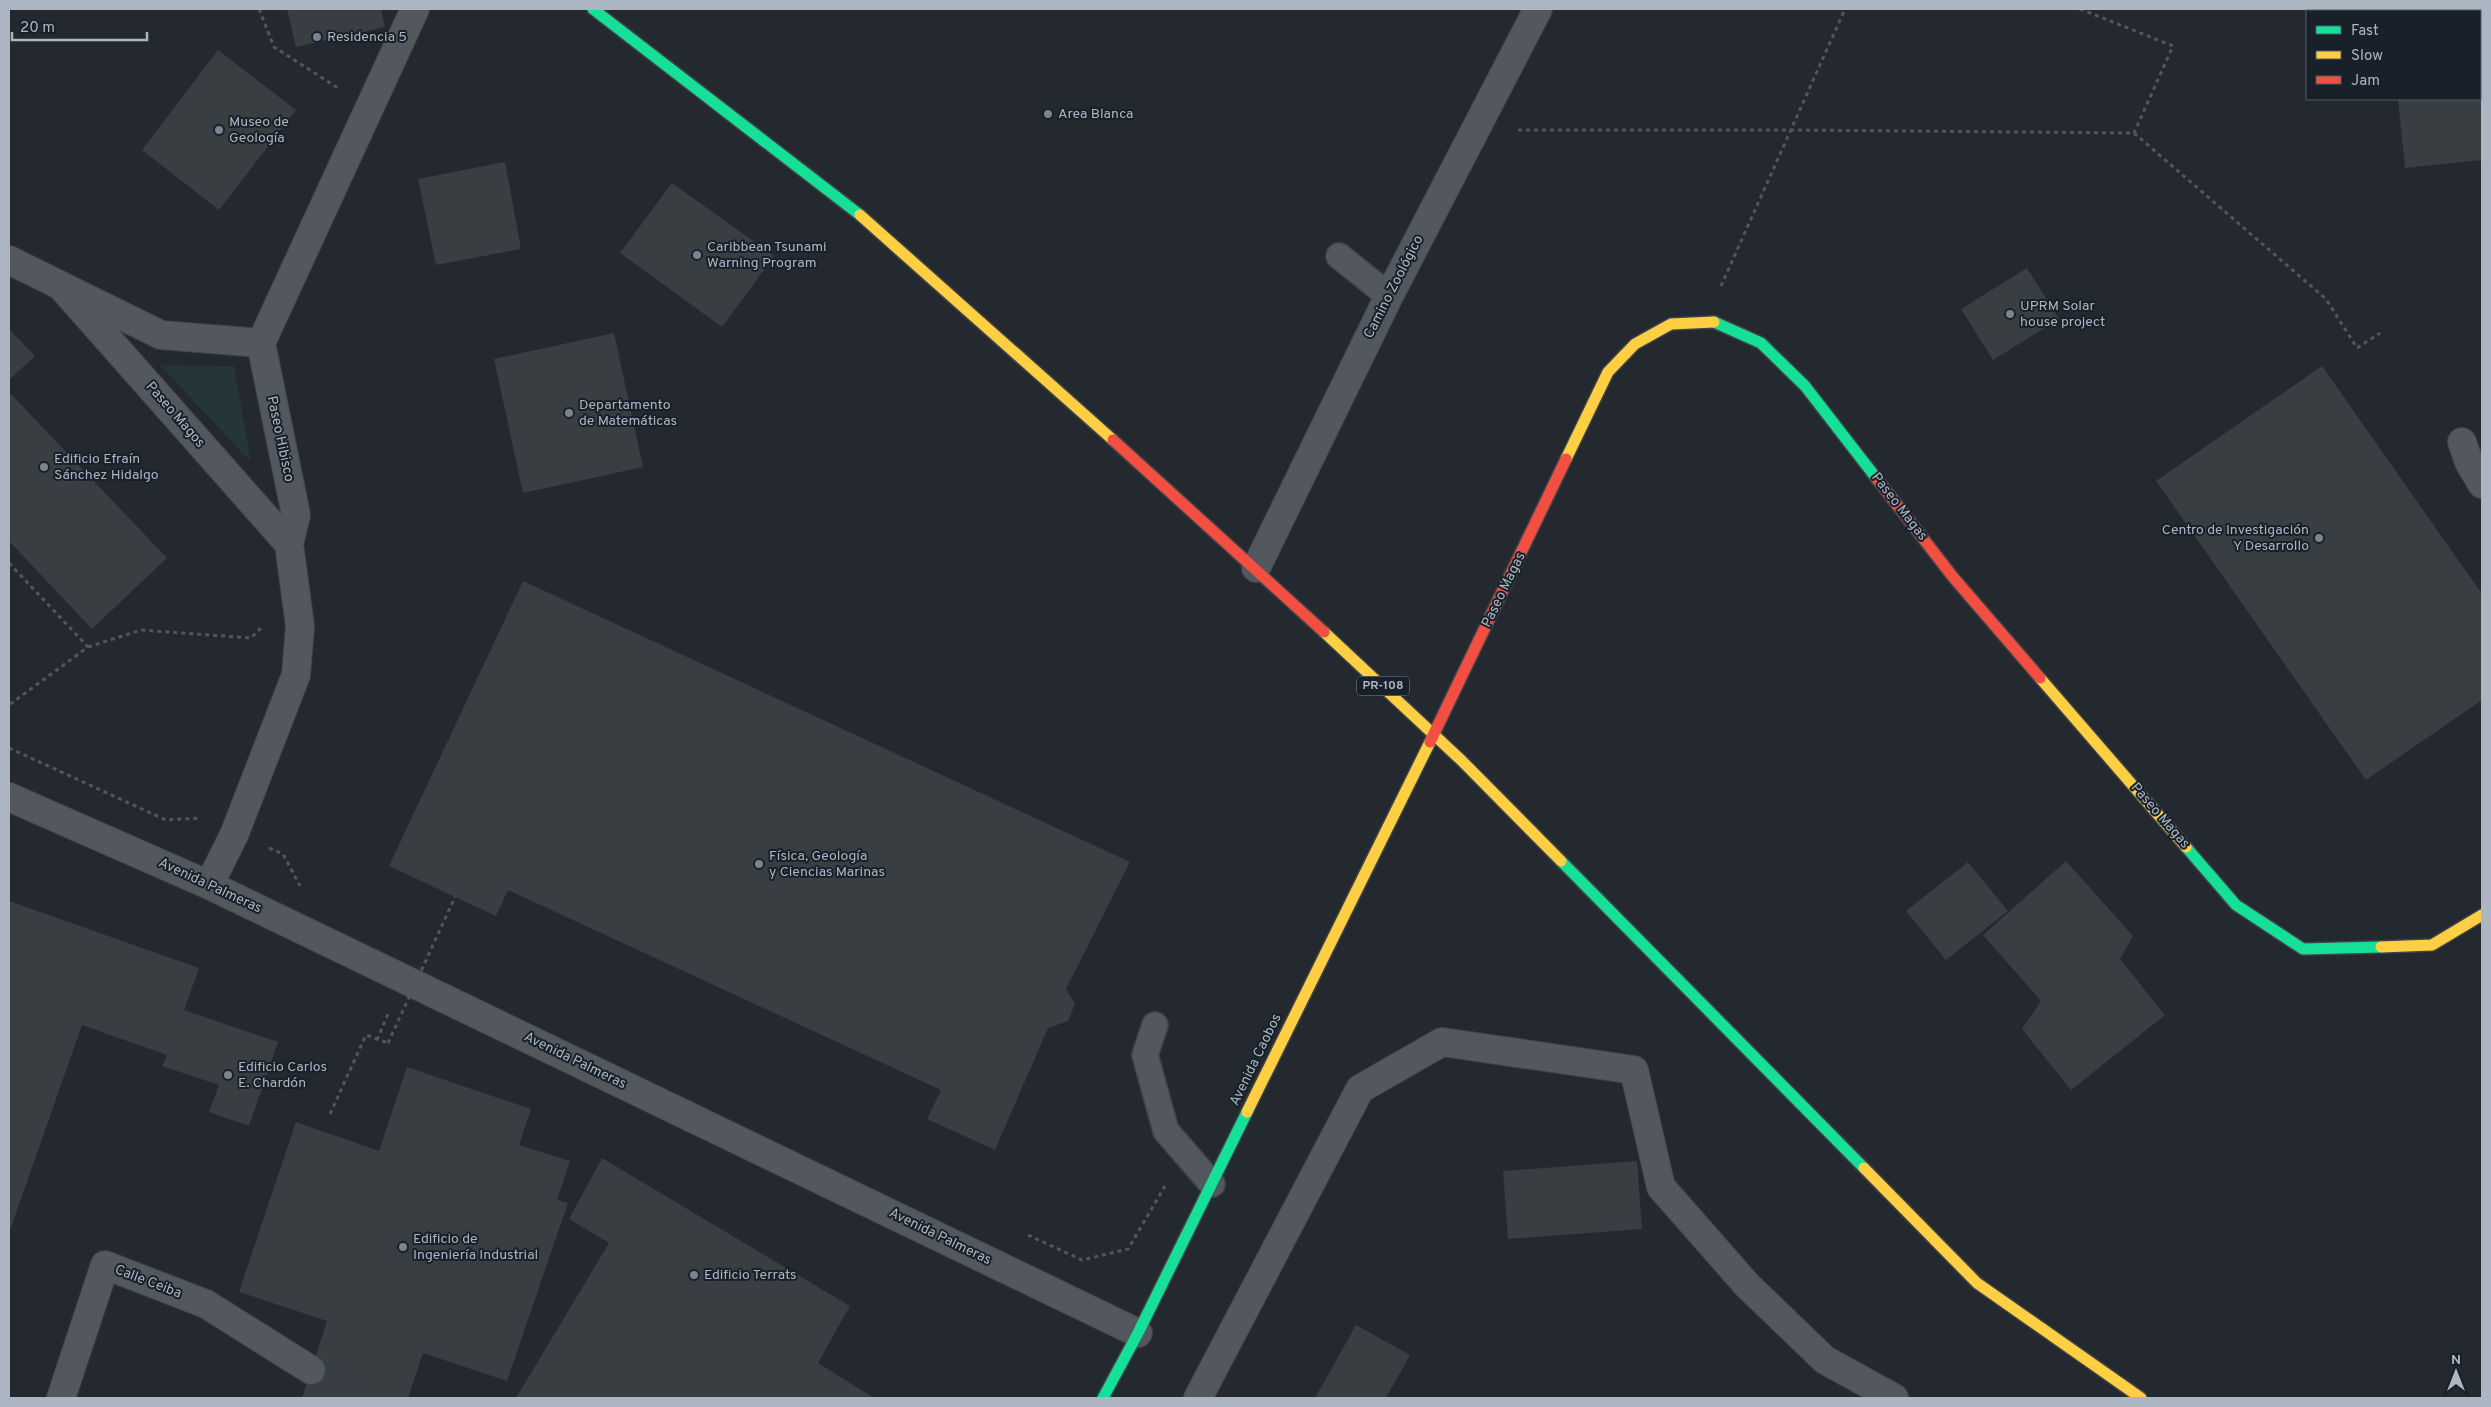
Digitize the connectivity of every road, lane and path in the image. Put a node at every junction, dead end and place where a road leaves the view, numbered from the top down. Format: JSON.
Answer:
{"nodes":[{"id":1,"x":259,"y":9,"type":"edge"},
{"id":2,"x":415,"y":9,"type":"edge"},
{"id":3,"x":593,"y":9,"type":"edge"},
{"id":4,"x":1538,"y":9,"type":"edge"},
{"id":5,"x":1845,"y":9,"type":"edge"},
{"id":6,"x":2080,"y":9,"type":"edge"},
{"id":7,"x":344,"y":92,"type":"dead end"},
{"id":8,"x":1475,"y":130,"type":"junction"},
{"id":9,"x":1792,"y":130,"type":"junction"},
{"id":10,"x":2134,"y":133,"type":"junction"},
{"id":11,"x":1339,"y":256,"type":"dead end"},
{"id":12,"x":9,"y":260,"type":"edge"},
{"id":13,"x":62,"y":287,"type":"junction"},
{"id":14,"x":1389,"y":296,"type":"junction"},
{"id":15,"x":1704,"y":323,"type":"junction"},
{"id":16,"x":2380,"y":333,"type":"dead end"},
{"id":17,"x":261,"y":343,"type":"junction"},
{"id":18,"x":2462,"y":442,"type":"dead end"},
{"id":19,"x":2482,"y":484,"type":"edge"},
{"id":20,"x":289,"y":544,"type":"junction"},
{"id":21,"x":9,"y":563,"type":"edge"},
{"id":22,"x":1256,"y":568,"type":"junction"},
{"id":23,"x":266,"y":622,"type":"dead end"},
{"id":24,"x":88,"y":647,"type":"junction"},
{"id":25,"x":9,"y":705,"type":"edge"},
{"id":26,"x":1434,"y":734,"type":"junction"},
{"id":27,"x":9,"y":748,"type":"edge"},
{"id":28,"x":9,"y":797,"type":"edge"},
{"id":29,"x":234,"y":835,"type":"junction"},
{"id":30,"x":209,"y":885,"type":"junction"},
{"id":31,"x":301,"y":888,"type":"dead end"},
{"id":32,"x":455,"y":897,"type":"dead end"},
{"id":33,"x":2482,"y":915,"type":"edge"},
{"id":34,"x":423,"y":949,"type":"dead end"},
{"id":35,"x":432,"y":953,"type":"dead end"},
{"id":36,"x":1155,"y":1025,"type":"dead end"},
{"id":37,"x":330,"y":1114,"type":"dead end"},
{"id":38,"x":1183,"y":1151,"type":"junction"},
{"id":39,"x":1212,"y":1184,"type":"junction"},
{"id":40,"x":1020,"y":1231,"type":"dead end"},
{"id":41,"x":1138,"y":1333,"type":"junction"},
{"id":42,"x":311,"y":1370,"type":"tunnel mouth"},
{"id":43,"x":61,"y":1398,"type":"edge"},
{"id":44,"x":1103,"y":1398,"type":"edge"},
{"id":45,"x":1198,"y":1398,"type":"edge"},
{"id":46,"x":1894,"y":1398,"type":"edge"},
{"id":47,"x":2141,"y":1398,"type":"edge"}],
"edges":[{"from":1,"to":7,"type":"path"},
{"from":2,"to":17,"type":"street"},
{"from":3,"to":22,"type":"street","number":"PR-108"},
{"from":4,"to":8,"type":"street","name":"Camino Zoológico"},
{"from":5,"to":9,"type":"path"},
{"from":6,"to":10,"type":"path"},
{"from":8,"to":9,"type":"path"},
{"from":8,"to":14,"type":"street","name":"Camino Zoológico"},
{"from":9,"to":10,"type":"path"},
{"from":9,"to":15,"type":"path"},
{"from":10,"to":16,"type":"path"},
{"from":11,"to":14,"type":"lane"},
{"from":12,"to":13,"type":"street","name":"Paseo Magos"},
{"from":13,"to":17,"type":"street","name":"Paseo Magos"},
{"from":13,"to":20,"type":"street","name":"Paseo Magos"},
{"from":14,"to":22,"type":"street","name":"Camino Zoológico"},
{"from":15,"to":26,"type":"street","name":"Paseo Magas"},
{"from":15,"to":33,"type":"street","name":"Paseo Magas"},
{"from":17,"to":20,"type":"street","name":"Paseo Hibisco"},
{"from":18,"to":19,"type":"street"},
{"from":20,"to":29,"type":"street","name":"Paseo Hibisco"},
{"from":21,"to":24,"type":"path"},
{"from":22,"to":26,"type":"street","number":"PR-108"},
{"from":23,"to":24,"type":"path"},
{"from":24,"to":25,"type":"path"},
{"from":26,"to":39,"type":"street","name":"Avenida Caobos"},
{"from":26,"to":47,"type":"street","number":"PR-108"},
{"from":27,"to":29,"type":"path"},
{"from":28,"to":30,"type":"street","name":"Avenida Palmeras"},
{"from":29,"to":30,"type":"street","name":"Paseo Hibisco"},
{"from":29,"to":31,"type":"path"},
{"from":30,"to":41,"type":"street","name":"Avenida Palmeras"},
{"from":32,"to":37,"type":"path","bridge":true},
{"from":34,"to":35,"type":"path"},
{"from":36,"to":38,"type":"lane"},
{"from":38,"to":39,"type":"lane"},
{"from":38,"to":40,"type":"path"},
{"from":39,"to":41,"type":"street","name":"Avenida Caobos"},
{"from":41,"to":44,"type":"street","name":"Avenida Caobos"},
{"from":42,"to":43,"type":"street","name":"Calle Ceiba"},
{"from":45,"to":46,"type":"street"}]}
